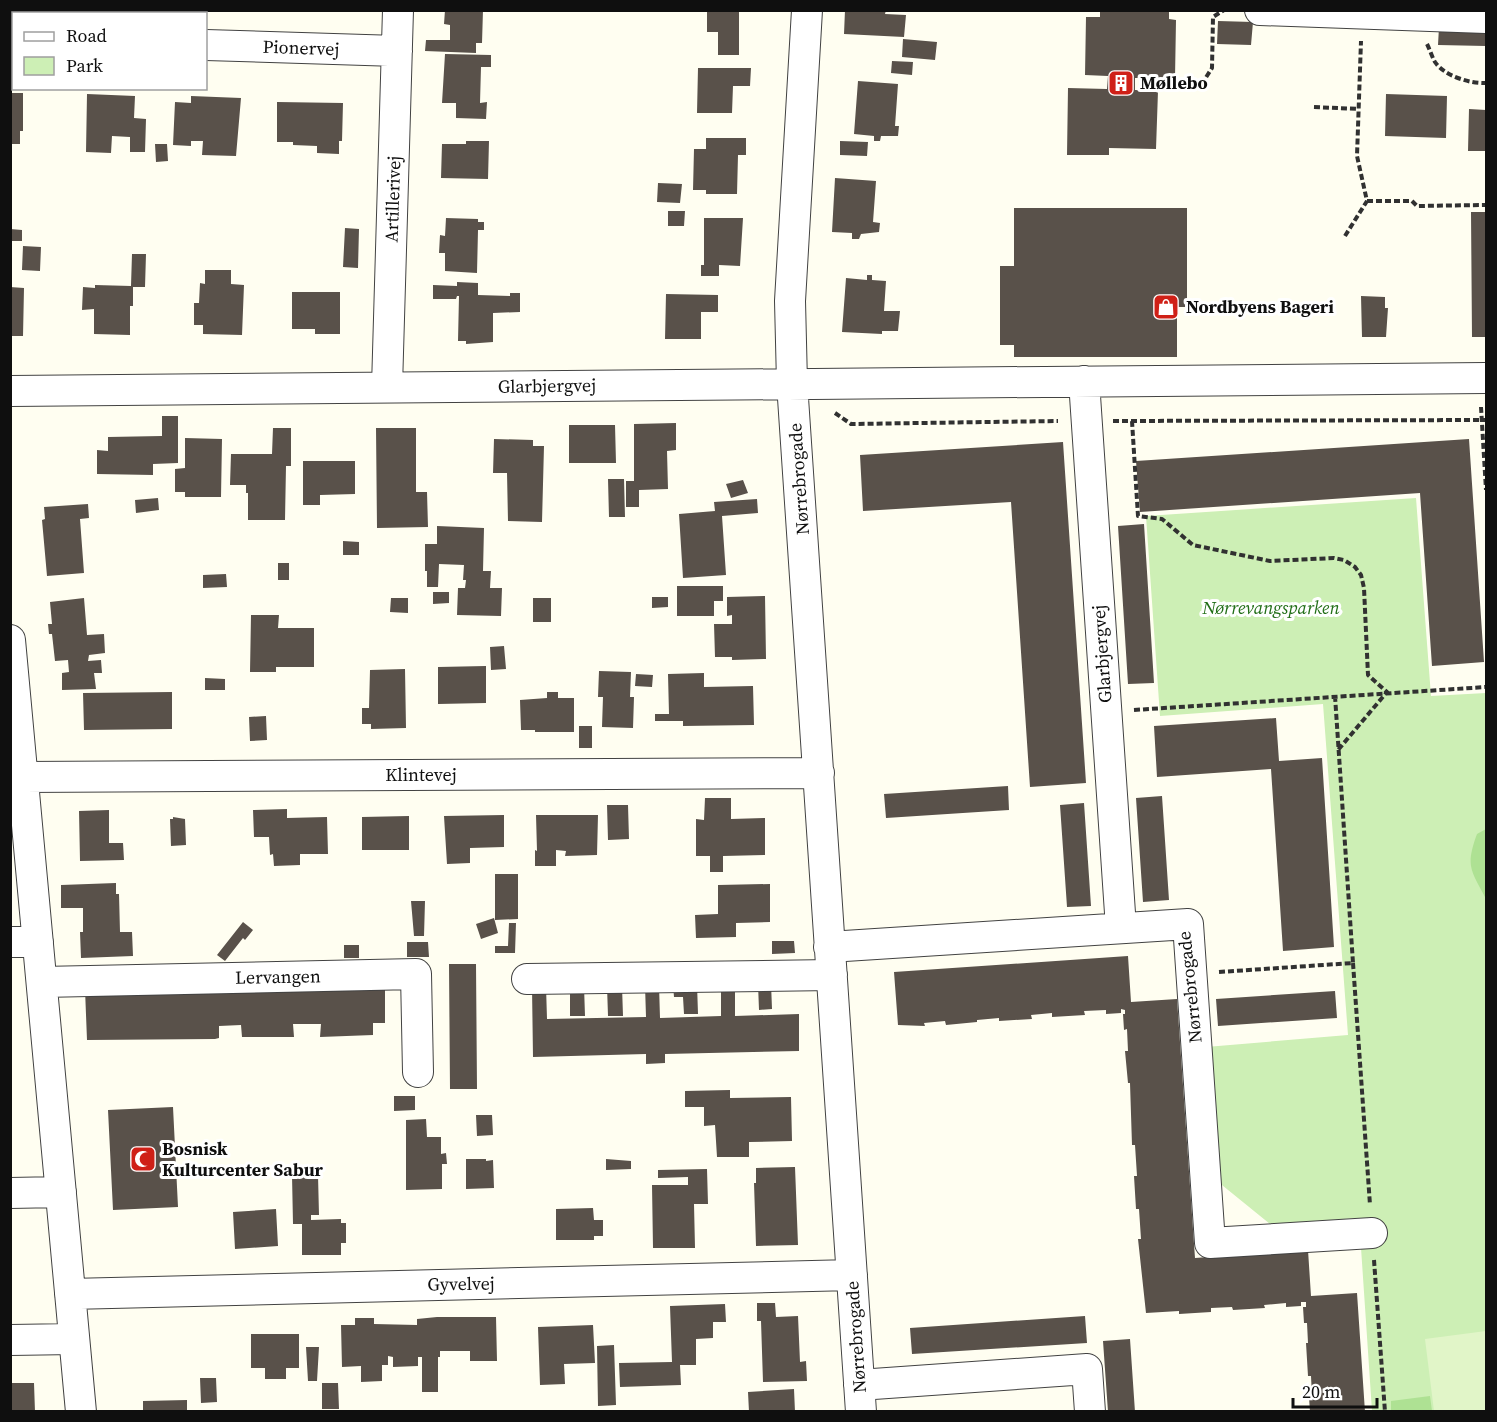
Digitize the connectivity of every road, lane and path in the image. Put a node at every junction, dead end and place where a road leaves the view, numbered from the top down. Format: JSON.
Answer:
{"nodes":[{"id":1,"x":398,"y":10,"type":"edge"},
{"id":2,"x":807,"y":10,"type":"edge"},
{"id":3,"x":1224,"y":10,"type":"edge"},
{"id":4,"x":1260,"y":10,"type":"edge"},
{"id":5,"x":1362,"y":14,"type":"junction"},
{"id":6,"x":1415,"y":16,"type":"junction"},
{"id":7,"x":1486,"y":18,"type":"edge"},
{"id":8,"x":207,"y":45,"type":"edge"},
{"id":9,"x":397,"y":51,"type":"junction"},
{"id":10,"x":1155,"y":83,"type":"dead end"},
{"id":11,"x":1486,"y":83,"type":"edge"},
{"id":12,"x":1314,"y":107,"type":"dead end"},
{"id":13,"x":1359,"y":108,"type":"junction"},
{"id":14,"x":1367,"y":201,"type":"junction"},
{"id":15,"x":1486,"y":205,"type":"edge"},
{"id":16,"x":1345,"y":236,"type":"dead end"},
{"id":17,"x":1483,"y":378,"type":"edge"},
{"id":18,"x":1084,"y":381,"type":"junction"},
{"id":19,"x":792,"y":383,"type":"junction"},
{"id":20,"x":387,"y":387,"type":"junction"},
{"id":21,"x":10,"y":391,"type":"edge"},
{"id":22,"x":831,"y":410,"type":"dead end"},
{"id":23,"x":1484,"y":420,"type":"edge"},
{"id":24,"x":1086,"y":421,"type":"junction"},
{"id":25,"x":1132,"y":421,"type":"junction"},
{"id":26,"x":1486,"y":490,"type":"edge"},
{"id":27,"x":11,"y":659,"type":"edge"},
{"id":28,"x":1486,"y":687,"type":"edge"},
{"id":29,"x":1387,"y":692,"type":"junction"},
{"id":30,"x":1335,"y":696,"type":"junction"},
{"id":31,"x":1106,"y":712,"type":"junction"},
{"id":32,"x":1338,"y":750,"type":"junction"},
{"id":33,"x":819,"y":773,"type":"junction"},
{"id":34,"x":23,"y":777,"type":"junction"},
{"id":35,"x":1120,"y":928,"type":"junction"},
{"id":36,"x":24,"y":942,"type":"edge"},
{"id":37,"x":830,"y":961,"type":"junction"},
{"id":38,"x":1353,"y":963,"type":"junction"},
{"id":39,"x":1191,"y":974,"type":"junction"},
{"id":40,"x":527,"y":979,"type":"dead end"},
{"id":41,"x":42,"y":982,"type":"junction"},
{"id":42,"x":418,"y":1072,"type":"dead end"},
{"id":43,"x":61,"y":1192,"type":"junction"},
{"id":44,"x":10,"y":1193,"type":"edge"},
{"id":45,"x":1372,"y":1233,"type":"junction"},
{"id":46,"x":852,"y":1275,"type":"junction"},
{"id":47,"x":70,"y":1294,"type":"junction"},
{"id":48,"x":74,"y":1339,"type":"junction"},
{"id":49,"x":10,"y":1340,"type":"edge"},
{"id":50,"x":860,"y":1398,"type":"edge"},
{"id":51,"x":81,"y":1412,"type":"edge"},
{"id":52,"x":1090,"y":1412,"type":"edge"},
{"id":53,"x":1385,"y":1412,"type":"edge"}],
"edges":[{"from":1,"to":9,"type":"street","name":"Artillerivej"},
{"from":2,"to":19,"type":"street","name":"Nørrebrogade"},
{"from":3,"to":10,"type":"path"},
{"from":4,"to":5,"type":"street"},
{"from":5,"to":6,"type":"street"},
{"from":5,"to":13,"type":"path"},
{"from":6,"to":7,"type":"street"},
{"from":6,"to":11,"type":"path"},
{"from":8,"to":9,"type":"street","name":"Pionervej"},
{"from":9,"to":20,"type":"street","name":"Artillerivej"},
{"from":12,"to":13,"type":"path"},
{"from":13,"to":14,"type":"path"},
{"from":14,"to":15,"type":"path"},
{"from":14,"to":16,"type":"path"},
{"from":17,"to":18,"type":"street","name":"Glarbjergvej"},
{"from":17,"to":23,"type":"path"},
{"from":18,"to":19,"type":"street","name":"Glarbjergvej"},
{"from":18,"to":24,"type":"street","name":"Glarbjergvej"},
{"from":19,"to":20,"type":"street","name":"Glarbjergvej"},
{"from":19,"to":33,"type":"street","name":"Nørrebrogade"},
{"from":20,"to":21,"type":"street","name":"Glarbjergvej"},
{"from":22,"to":24,"type":"path"},
{"from":23,"to":25,"type":"path"},
{"from":23,"to":26,"type":"path"},
{"from":24,"to":25,"type":"path"},
{"from":24,"to":31,"type":"street","name":"Glarbjergvej"},
{"from":25,"to":29,"type":"path"},
{"from":27,"to":34,"type":"street"},
{"from":28,"to":29,"type":"path"},
{"from":29,"to":30,"type":"path"},
{"from":29,"to":32,"type":"path"},
{"from":30,"to":31,"type":"path"},
{"from":30,"to":32,"type":"path"},
{"from":31,"to":35,"type":"street","name":"Glarbjergvej"},
{"from":32,"to":38,"type":"path"},
{"from":33,"to":34,"type":"street","name":"Klintevej"},
{"from":33,"to":37,"type":"street","name":"Nørrebrogade"},
{"from":34,"to":36,"type":"street"},
{"from":35,"to":37,"type":"street","name":"Nørrebrogade"},
{"from":35,"to":39,"type":"street","name":"Nørrebrogade"},
{"from":36,"to":41,"type":"street"},
{"from":37,"to":40,"type":"street","name":"Nørrebrogade"},
{"from":37,"to":46,"type":"street","name":"Nørrebrogade"},
{"from":38,"to":39,"type":"path"},
{"from":38,"to":45,"type":"path"},
{"from":39,"to":45,"type":"street","name":"Nørrebrogade"},
{"from":41,"to":42,"type":"street","name":"Lervangen"},
{"from":41,"to":43,"type":"street"},
{"from":43,"to":44,"type":"street"},
{"from":43,"to":47,"type":"street"},
{"from":45,"to":53,"type":"path"},
{"from":46,"to":47,"type":"street","name":"Gyvelvej"},
{"from":46,"to":50,"type":"street","name":"Nørrebrogade"},
{"from":47,"to":48,"type":"street"},
{"from":48,"to":49,"type":"street"},
{"from":48,"to":51,"type":"street"},
{"from":50,"to":52,"type":"street"}]}
